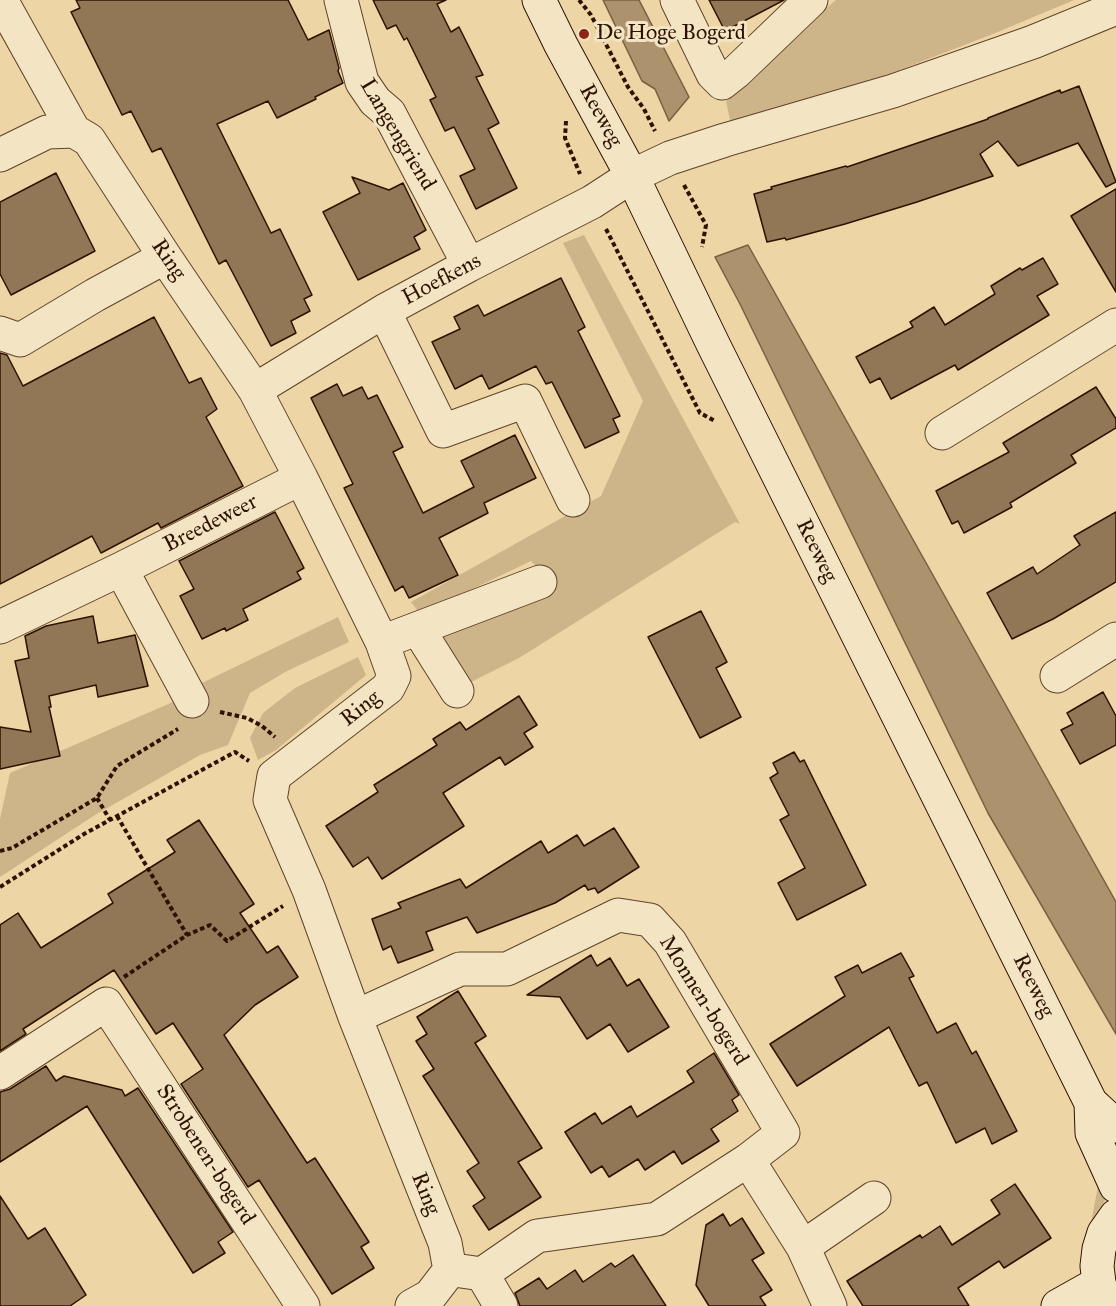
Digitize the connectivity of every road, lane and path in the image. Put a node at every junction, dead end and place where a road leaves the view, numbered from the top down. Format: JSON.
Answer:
{"nodes":[{"id":1,"x":1,"y":0,"type":"edge"},
{"id":2,"x":341,"y":0,"type":"edge"},
{"id":3,"x":539,"y":0,"type":"edge"},
{"id":4,"x":677,"y":0,"type":"edge"},
{"id":5,"x":811,"y":0,"type":"edge"},
{"id":6,"x":1116,"y":8,"type":"edge"},
{"id":7,"x":74,"y":131,"type":"junction"},
{"id":8,"x":0,"y":155,"type":"edge"},
{"id":9,"x":632,"y":176,"type":"junction"},
{"id":10,"x":165,"y":257,"type":"junction"},
{"id":11,"x":469,"y":265,"type":"junction"},
{"id":12,"x":384,"y":311,"type":"junction"},
{"id":13,"x":1116,"y":325,"type":"edge"},
{"id":14,"x":0,"y":333,"type":"edge"},
{"id":15,"x":255,"y":390,"type":"junction"},
{"id":16,"x":942,"y":433,"type":"dead end"},
{"id":17,"x":301,"y":478,"type":"junction"},
{"id":18,"x":573,"y":500,"type":"dead end"},
{"id":19,"x":122,"y":569,"type":"junction"},
{"id":20,"x":540,"y":582,"type":"dead end"},
{"id":21,"x":0,"y":627,"type":"edge"},
{"id":22,"x":418,"y":629,"type":"junction"},
{"id":23,"x":1116,"y":639,"type":"edge"},
{"id":24,"x":382,"y":642,"type":"junction"},
{"id":25,"x":1057,"y":676,"type":"dead end"},
{"id":26,"x":458,"y":691,"type":"dead end"},
{"id":27,"x":197,"y":712,"type":"junction"},
{"id":28,"x":285,"y":768,"type":"junction"},
{"id":29,"x":97,"y":798,"type":"junction"},
{"id":30,"x":117,"y":816,"type":"junction"},
{"id":31,"x":110,"y":820,"type":"junction"},
{"id":32,"x":0,"y":851,"type":"edge"},
{"id":33,"x":0,"y":887,"type":"edge"},
{"id":34,"x":309,"y":890,"type":"junction"},
{"id":35,"x":188,"y":935,"type":"junction"},
{"id":36,"x":106,"y":1004,"type":"junction"},
{"id":37,"x":355,"y":1017,"type":"junction"},
{"id":38,"x":0,"y":1073,"type":"edge"},
{"id":39,"x":1091,"y":1103,"type":"junction"},
{"id":40,"x":1116,"y":1126,"type":"edge"},
{"id":41,"x":748,"y":1160,"type":"junction"},
{"id":42,"x":1116,"y":1186,"type":"edge"},
{"id":43,"x":874,"y":1198,"type":"dead end"},
{"id":44,"x":1116,"y":1216,"type":"edge"},
{"id":45,"x":803,"y":1247,"type":"junction"},
{"id":46,"x":450,"y":1270,"type":"junction"},
{"id":47,"x":482,"y":1274,"type":"junction"},
{"id":48,"x":1104,"y":1294,"type":"edge"},
{"id":49,"x":303,"y":1306,"type":"edge"},
{"id":50,"x":412,"y":1306,"type":"edge"},
{"id":51,"x":501,"y":1306,"type":"edge"},
{"id":52,"x":830,"y":1306,"type":"edge"},
{"id":53,"x":1058,"y":1306,"type":"edge"}],
"edges":[{"from":1,"to":7,"type":"street"},
{"from":2,"to":11,"type":"street","name":"Langengriend"},
{"from":3,"to":9,"type":"street","name":"Reeweg"},
{"from":4,"to":5,"type":"street"},
{"from":6,"to":9,"type":"street"},
{"from":7,"to":8,"type":"street"},
{"from":7,"to":10,"type":"street","name":"Ring"},
{"from":9,"to":11,"type":"street","name":"Hoefkens"},
{"from":9,"to":39,"type":"street","name":"Reeweg"},
{"from":10,"to":14,"type":"street"},
{"from":10,"to":15,"type":"street","name":"Ring"},
{"from":11,"to":12,"type":"street","name":"Hoefkens"},
{"from":12,"to":15,"type":"street","name":"Hoefkens"},
{"from":12,"to":18,"type":"street"},
{"from":13,"to":16,"type":"street"},
{"from":15,"to":17,"type":"street","name":"Ring"},
{"from":17,"to":19,"type":"street","name":"Breedeweer"},
{"from":17,"to":24,"type":"street","name":"Ring"},
{"from":19,"to":21,"type":"street","name":"Breedeweer"},
{"from":19,"to":27,"type":"street"},
{"from":20,"to":22,"type":"street"},
{"from":22,"to":24,"type":"street"},
{"from":22,"to":26,"type":"street"},
{"from":23,"to":25,"type":"street"},
{"from":24,"to":28,"type":"street","name":"Ring"},
{"from":27,"to":28,"type":"path"},
{"from":27,"to":29,"type":"path"},
{"from":28,"to":30,"type":"path"},
{"from":28,"to":34,"type":"street","name":"Ring"},
{"from":29,"to":31,"type":"path"},
{"from":29,"to":32,"type":"path"},
{"from":30,"to":31,"type":"path"},
{"from":30,"to":35,"type":"path"},
{"from":31,"to":33,"type":"path"},
{"from":34,"to":35,"type":"path"},
{"from":34,"to":37,"type":"street","name":"Ring"},
{"from":35,"to":36,"type":"path"},
{"from":36,"to":38,"type":"street"},
{"from":36,"to":49,"type":"street","name":"Strobenen-bogerd"},
{"from":37,"to":41,"type":"street","name":"Monnen-bogerd"},
{"from":37,"to":46,"type":"street","name":"Ring"},
{"from":39,"to":40,"type":"street","name":"Reeweg"},
{"from":39,"to":42,"type":"street","name":"Reeweg"},
{"from":41,"to":45,"type":"street"},
{"from":41,"to":47,"type":"street"},
{"from":43,"to":45,"type":"street"},
{"from":44,"to":48,"type":"street"},
{"from":45,"to":52,"type":"street"},
{"from":46,"to":47,"type":"street"},
{"from":46,"to":50,"type":"street"},
{"from":47,"to":51,"type":"street"},
{"from":48,"to":53,"type":"street"}]}
